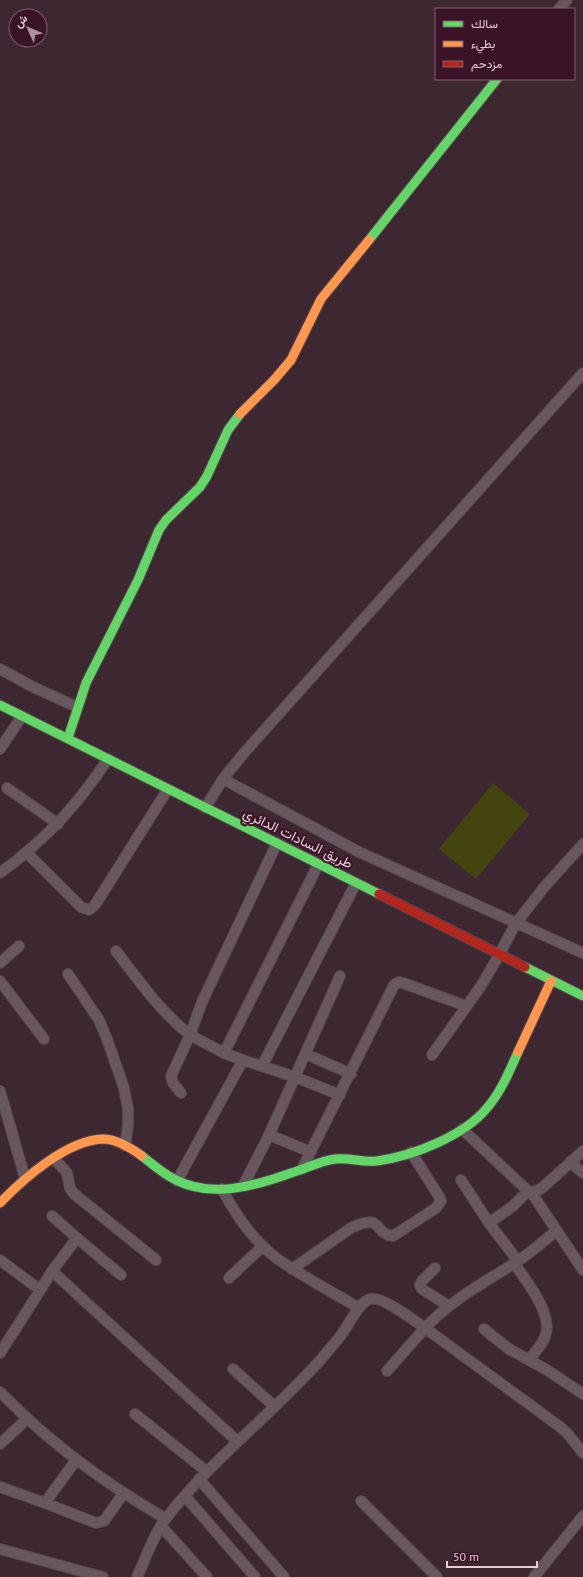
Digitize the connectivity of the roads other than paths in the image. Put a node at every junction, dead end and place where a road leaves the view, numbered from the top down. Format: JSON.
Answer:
{"nodes":[{"id":1,"x":567,"y":0,"type":"edge"},
{"id":2,"x":560,"y":8,"type":"edge"},
{"id":3,"x":496,"y":80,"type":"edge"},
{"id":4,"x":583,"y":373,"type":"edge"},
{"id":5,"x":0,"y":669,"type":"edge"},
{"id":6,"x":0,"y":704,"type":"edge"},
{"id":7,"x":77,"y":707,"type":"junction"},
{"id":8,"x":22,"y":716,"type":"junction"},
{"id":9,"x":68,"y":738,"type":"junction"},
{"id":10,"x":0,"y":749,"type":"edge"},
{"id":11,"x":108,"y":759,"type":"junction"},
{"id":12,"x":223,"y":779,"type":"junction"},
{"id":13,"x":7,"y":788,"type":"dead end"},
{"id":14,"x":168,"y":789,"type":"junction"},
{"id":15,"x":205,"y":808,"type":"junction"},
{"id":16,"x":58,"y":824,"type":"junction"},
{"id":17,"x":277,"y":843,"type":"junction"},
{"id":18,"x":583,"y":844,"type":"edge"},
{"id":19,"x":27,"y":853,"type":"junction"},
{"id":20,"x":318,"y":865,"type":"junction"},
{"id":21,"x":0,"y":873,"type":"edge"},
{"id":22,"x":356,"y":883,"type":"junction"},
{"id":23,"x":516,"y":923,"type":"junction"},
{"id":24,"x":19,"y":946,"type":"dead end"},
{"id":25,"x":116,"y":951,"type":"dead end"},
{"id":26,"x":583,"y":953,"type":"edge"},
{"id":27,"x":500,"y":955,"type":"junction"},
{"id":28,"x":0,"y":963,"type":"edge"},
{"id":29,"x":68,"y":974,"type":"dead end"},
{"id":30,"x":340,"y":976,"type":"dead end"},
{"id":31,"x":0,"y":981,"type":"edge"},
{"id":32,"x":551,"y":981,"type":"junction"},
{"id":33,"x":583,"y":996,"type":"edge"},
{"id":34,"x":466,"y":1006,"type":"junction"},
{"id":35,"x":190,"y":1035,"type":"junction"},
{"id":36,"x":44,"y":1039,"type":"dead end"},
{"id":37,"x":224,"y":1053,"type":"junction"},
{"id":38,"x":306,"y":1054,"type":"junction"},
{"id":39,"x":432,"y":1055,"type":"dead end"},
{"id":40,"x":243,"y":1060,"type":"junction"},
{"id":41,"x":262,"y":1066,"type":"junction"},
{"id":42,"x":350,"y":1074,"type":"junction"},
{"id":43,"x":295,"y":1077,"type":"junction"},
{"id":44,"x":0,"y":1090,"type":"edge"},
{"id":45,"x":182,"y":1093,"type":"dead end"},
{"id":46,"x":340,"y":1095,"type":"junction"},
{"id":47,"x":2,"y":1108,"type":"edge"},
{"id":48,"x":462,"y":1129,"type":"junction"},
{"id":49,"x":269,"y":1135,"type":"junction"},
{"id":50,"x":125,"y":1146,"type":"junction"},
{"id":51,"x":583,"y":1151,"type":"edge"},
{"id":52,"x":311,"y":1152,"type":"junction"},
{"id":53,"x":412,"y":1152,"type":"junction"},
{"id":54,"x":54,"y":1158,"type":"junction"},
{"id":55,"x":570,"y":1162,"type":"junction"},
{"id":56,"x":302,"y":1169,"type":"junction"},
{"id":57,"x":583,"y":1173,"type":"edge"},
{"id":58,"x":25,"y":1178,"type":"junction"},
{"id":59,"x":461,"y":1180,"type":"dead end"},
{"id":60,"x":177,"y":1181,"type":"junction"},
{"id":61,"x":243,"y":1186,"type":"junction"},
{"id":62,"x":222,"y":1189,"type":"junction"},
{"id":63,"x":529,"y":1192,"type":"junction"},
{"id":64,"x":0,"y":1203,"type":"edge"},
{"id":65,"x":52,"y":1216,"type":"dead end"},
{"id":66,"x":489,"y":1223,"type":"junction"},
{"id":67,"x":556,"y":1232,"type":"junction"},
{"id":68,"x":78,"y":1238,"type":"junction"},
{"id":69,"x":263,"y":1246,"type":"junction"},
{"id":70,"x":0,"y":1260,"type":"edge"},
{"id":71,"x":156,"y":1260,"type":"dead end"},
{"id":72,"x":516,"y":1262,"type":"junction"},
{"id":73,"x":435,"y":1268,"type":"dead end"},
{"id":74,"x":292,"y":1269,"type":"junction"},
{"id":75,"x":583,"y":1270,"type":"edge"},
{"id":76,"x":52,"y":1271,"type":"junction"},
{"id":77,"x":121,"y":1275,"type":"dead end"},
{"id":78,"x":229,"y":1278,"type":"dead end"},
{"id":79,"x":41,"y":1289,"type":"junction"},
{"id":80,"x":449,"y":1306,"type":"junction"},
{"id":81,"x":359,"y":1308,"type":"junction"},
{"id":82,"x":425,"y":1328,"type":"junction"},
{"id":83,"x":484,"y":1329,"type":"dead end"},
{"id":84,"x":0,"y":1353,"type":"edge"},
{"id":85,"x":529,"y":1360,"type":"junction"},
{"id":86,"x":233,"y":1369,"type":"dead end"},
{"id":87,"x":387,"y":1371,"type":"dead end"},
{"id":88,"x":0,"y":1392,"type":"edge"},
{"id":89,"x":583,"y":1394,"type":"edge"},
{"id":90,"x":274,"y":1406,"type":"junction"},
{"id":91,"x":135,"y":1414,"type":"dead end"},
{"id":92,"x":27,"y":1420,"type":"junction"},
{"id":93,"x":237,"y":1441,"type":"junction"},
{"id":94,"x":0,"y":1444,"type":"edge"},
{"id":95,"x":583,"y":1453,"type":"edge"},
{"id":96,"x":76,"y":1460,"type":"junction"},
{"id":97,"x":206,"y":1471,"type":"junction"},
{"id":98,"x":199,"y":1479,"type":"junction"},
{"id":99,"x":0,"y":1487,"type":"edge"},
{"id":100,"x":123,"y":1494,"type":"junction"},
{"id":101,"x":184,"y":1496,"type":"junction"},
{"id":102,"x":361,"y":1501,"type":"dead end"},
{"id":103,"x":45,"y":1503,"type":"junction"},
{"id":104,"x":583,"y":1516,"type":"edge"},
{"id":105,"x":163,"y":1522,"type":"junction"},
{"id":106,"x":0,"y":1549,"type":"edge"},
{"id":107,"x":103,"y":1577,"type":"edge"},
{"id":108,"x":138,"y":1577,"type":"edge"},
{"id":109,"x":207,"y":1577,"type":"edge"},
{"id":110,"x":255,"y":1577,"type":"edge"},
{"id":111,"x":284,"y":1577,"type":"edge"},
{"id":112,"x":436,"y":1577,"type":"edge"},
{"id":113,"x":534,"y":1577,"type":"edge"}],
"edges":[{"from":1,"to":2,"type":"street"},
{"from":3,"to":7,"type":"street"},
{"from":4,"to":12,"type":"street"},
{"from":5,"to":7,"type":"street"},
{"from":6,"to":8,"type":"street","name":"طريق السادات الدائري"},
{"from":7,"to":9,"type":"street"},
{"from":8,"to":9,"type":"street","name":"طريق السادات الدائري"},
{"from":8,"to":10,"type":"street"},
{"from":9,"to":11,"type":"street","name":"طريق السادات الدائري"},
{"from":11,"to":14,"type":"street","name":"طريق السادات الدائري"},
{"from":11,"to":16,"type":"street"},
{"from":12,"to":15,"type":"street"},
{"from":12,"to":23,"type":"street"},
{"from":13,"to":16,"type":"street"},
{"from":14,"to":15,"type":"street","name":"طريق السادات الدائري"},
{"from":14,"to":19,"type":"street"},
{"from":15,"to":17,"type":"street","name":"طريق السادات الدائري"},
{"from":16,"to":19,"type":"street"},
{"from":17,"to":20,"type":"street","name":"طريق السادات الدائري"},
{"from":17,"to":35,"type":"street"},
{"from":18,"to":23,"type":"street"},
{"from":19,"to":21,"type":"street"},
{"from":20,"to":22,"type":"street","name":"طريق السادات الدائري"},
{"from":20,"to":37,"type":"street"},
{"from":22,"to":27,"type":"street","name":"طريق السادات الدائري"},
{"from":22,"to":41,"type":"street"},
{"from":23,"to":26,"type":"street"},
{"from":23,"to":27,"type":"street"},
{"from":24,"to":28,"type":"street"},
{"from":25,"to":35,"type":"street"},
{"from":27,"to":32,"type":"street","name":"طريق السادات الدائري"},
{"from":27,"to":34,"type":"street"},
{"from":29,"to":50,"type":"street"},
{"from":30,"to":38,"type":"street"},
{"from":31,"to":36,"type":"street"},
{"from":32,"to":33,"type":"street","name":"طريق السادات الدائري"},
{"from":32,"to":48,"type":"street"},
{"from":34,"to":39,"type":"street"},
{"from":34,"to":42,"type":"street"},
{"from":35,"to":37,"type":"street"},
{"from":35,"to":45,"type":"street"},
{"from":37,"to":40,"type":"street"},
{"from":38,"to":42,"type":"street"},
{"from":38,"to":43,"type":"street"},
{"from":40,"to":41,"type":"street"},
{"from":40,"to":60,"type":"street"},
{"from":41,"to":43,"type":"street"},
{"from":42,"to":46,"type":"street"},
{"from":43,"to":46,"type":"street"},
{"from":43,"to":49,"type":"street"},
{"from":44,"to":47,"type":"street"},
{"from":46,"to":52,"type":"street"},
{"from":47,"to":58,"type":"street"},
{"from":48,"to":53,"type":"street"},
{"from":48,"to":63,"type":"street"},
{"from":49,"to":52,"type":"street"},
{"from":49,"to":61,"type":"street"},
{"from":50,"to":54,"type":"street"},
{"from":50,"to":60,"type":"street"},
{"from":51,"to":55,"type":"street"},
{"from":52,"to":56,"type":"street"},
{"from":53,"to":56,"type":"street"},
{"from":53,"to":74,"type":"street"},
{"from":54,"to":58,"type":"street"},
{"from":54,"to":71,"type":"street"},
{"from":55,"to":57,"type":"street"},
{"from":55,"to":63,"type":"street"},
{"from":56,"to":61,"type":"street"},
{"from":58,"to":64,"type":"street"},
{"from":59,"to":66,"type":"street"},
{"from":60,"to":62,"type":"street"},
{"from":61,"to":62,"type":"street"},
{"from":62,"to":69,"type":"street"},
{"from":63,"to":66,"type":"street"},
{"from":63,"to":67,"type":"street"},
{"from":65,"to":68,"type":"street"},
{"from":66,"to":72,"type":"street"},
{"from":67,"to":72,"type":"street"},
{"from":67,"to":75,"type":"street"},
{"from":68,"to":76,"type":"street"},
{"from":68,"to":77,"type":"street"},
{"from":69,"to":74,"type":"street"},
{"from":69,"to":78,"type":"street"},
{"from":70,"to":79,"type":"street"},
{"from":72,"to":80,"type":"street"},
{"from":72,"to":85,"type":"street"},
{"from":73,"to":80,"type":"street"},
{"from":74,"to":81,"type":"street"},
{"from":76,"to":79,"type":"street"},
{"from":76,"to":93,"type":"street"},
{"from":79,"to":84,"type":"street"},
{"from":80,"to":82,"type":"street"},
{"from":81,"to":82,"type":"street"},
{"from":81,"to":90,"type":"street"},
{"from":82,"to":87,"type":"street"},
{"from":82,"to":95,"type":"street"},
{"from":83,"to":85,"type":"street"},
{"from":85,"to":89,"type":"street"},
{"from":86,"to":90,"type":"street"},
{"from":88,"to":92,"type":"street"},
{"from":90,"to":93,"type":"street"},
{"from":91,"to":97,"type":"street"},
{"from":92,"to":94,"type":"street"},
{"from":92,"to":96,"type":"street"},
{"from":93,"to":97,"type":"street"},
{"from":96,"to":100,"type":"street"},
{"from":96,"to":103,"type":"street"},
{"from":97,"to":98,"type":"street"},
{"from":98,"to":101,"type":"street"},
{"from":98,"to":111,"type":"street"},
{"from":99,"to":103,"type":"street"},
{"from":100,"to":103,"type":"street"},
{"from":100,"to":105,"type":"street"},
{"from":101,"to":105,"type":"street"},
{"from":101,"to":110,"type":"street"},
{"from":102,"to":112,"type":"street"},
{"from":104,"to":113,"type":"street"},
{"from":105,"to":108,"type":"street"},
{"from":105,"to":109,"type":"street"},
{"from":106,"to":107,"type":"street"}]}
